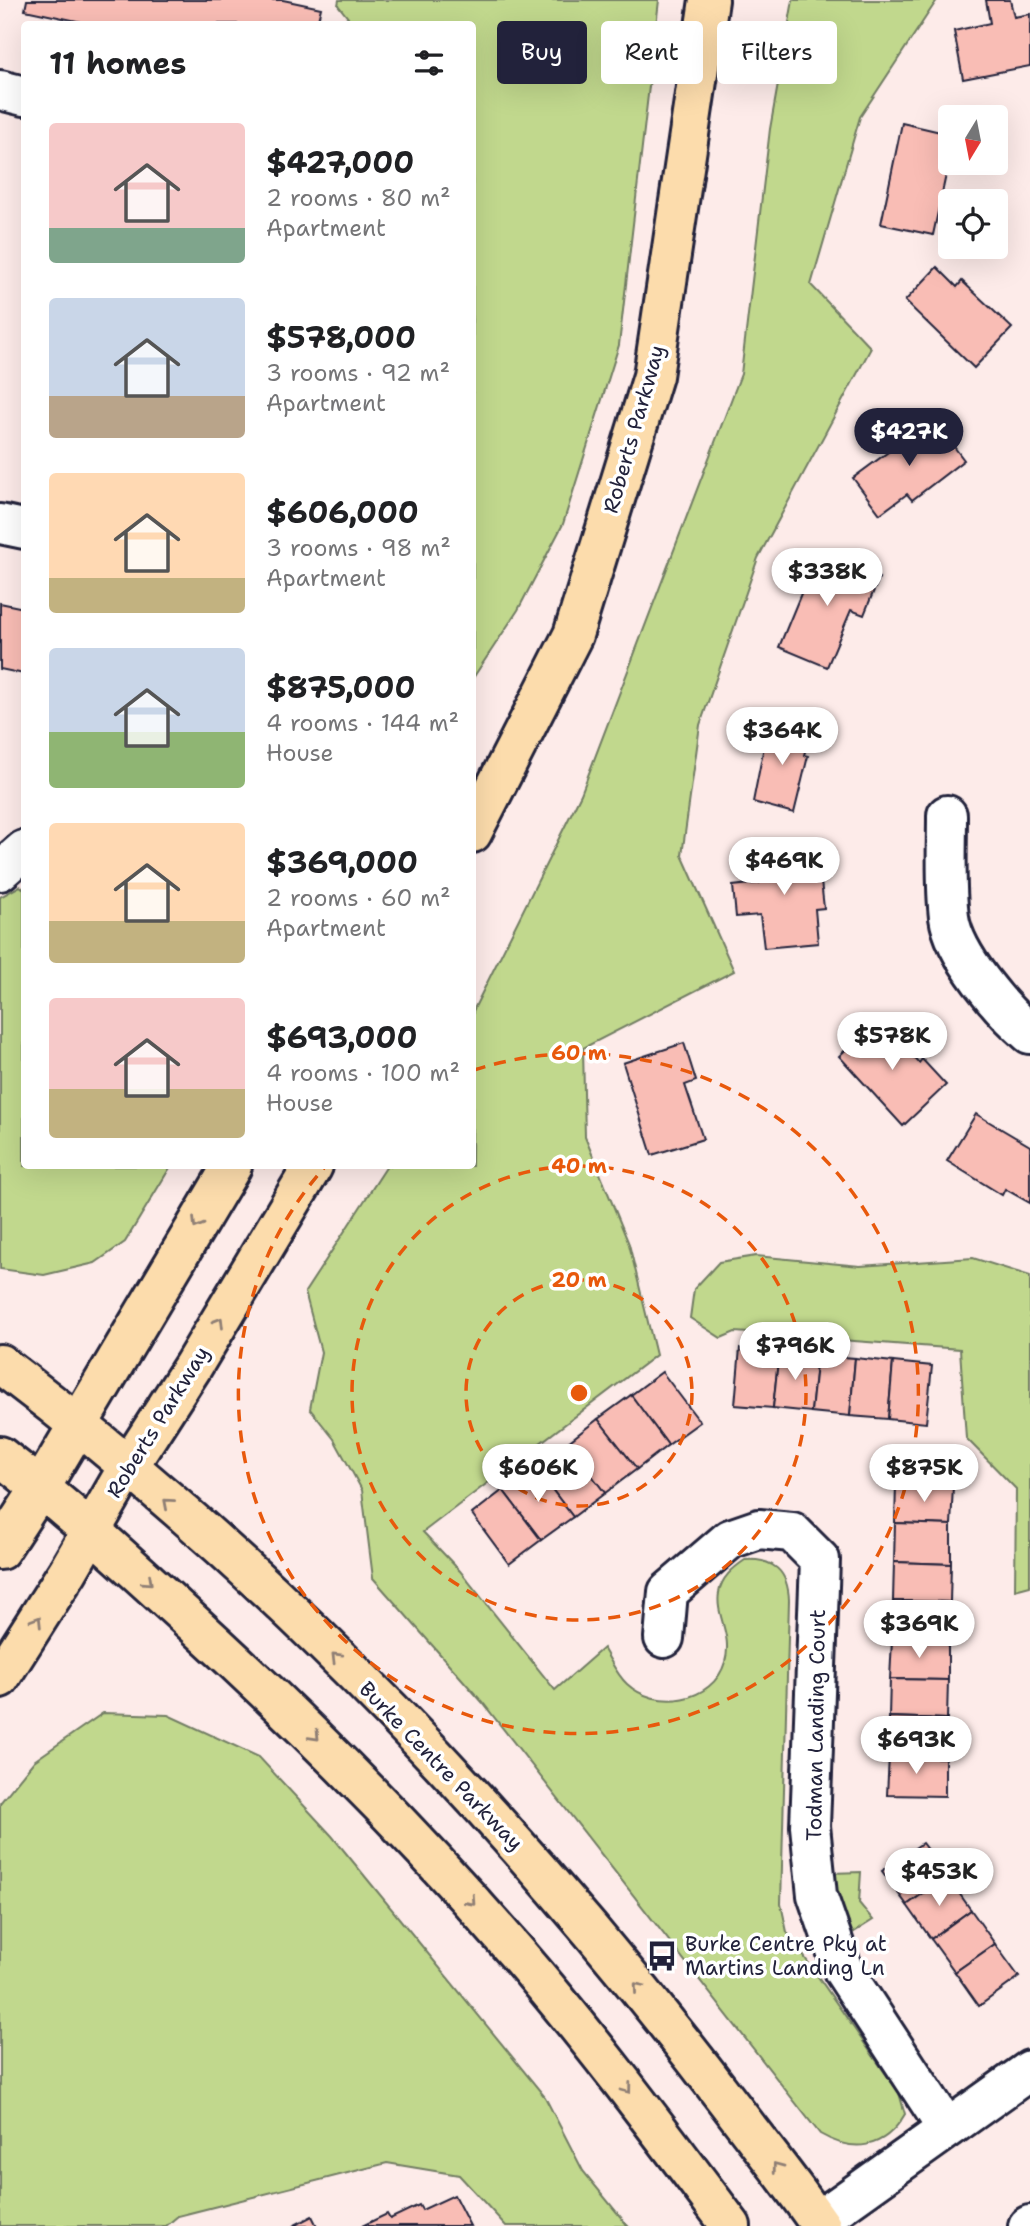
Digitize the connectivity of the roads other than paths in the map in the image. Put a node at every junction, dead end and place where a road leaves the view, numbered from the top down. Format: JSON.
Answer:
{"nodes":[{"id":1,"x":709,"y":0,"type":"edge"},
{"id":2,"x":0,"y":90,"type":"edge"},
{"id":3,"x":21,"y":95,"type":"edge"},
{"id":4,"x":0,"y":524,"type":"edge"},
{"id":5,"x":21,"y":528,"type":"edge"},
{"id":6,"x":947,"y":815,"type":"dead end"},
{"id":7,"x":476,"y":825,"type":"edge"},
{"id":8,"x":21,"y":853,"type":"edge"},
{"id":9,"x":0,"y":871,"type":"edge"},
{"id":10,"x":1030,"y":1034,"type":"edge"},
{"id":11,"x":230,"y":1169,"type":"edge"},
{"id":12,"x":311,"y":1169,"type":"edge"},
{"id":13,"x":0,"y":1364,"type":"edge"},
{"id":14,"x":79,"y":1423,"type":"junction"},
{"id":15,"x":0,"y":1455,"type":"edge"},
{"id":16,"x":128,"y":1467,"type":"junction"},
{"id":17,"x":41,"y":1488,"type":"junction"},
{"id":18,"x":92,"y":1532,"type":"junction"},
{"id":19,"x":0,"y":1550,"type":"edge"},
{"id":20,"x":664,"y":1638,"type":"dead end"},
{"id":21,"x":0,"y":1678,"type":"edge"},
{"id":22,"x":1030,"y":2070,"type":"edge"},
{"id":23,"x":946,"y":2127,"type":"junction"},
{"id":24,"x":817,"y":2224,"type":"edge"},
{"id":25,"x":731,"y":2226,"type":"edge"}],
"edges":[{"from":1,"to":7,"type":"main road","name":"Roberts Parkway"},
{"from":2,"to":3,"type":"street"},
{"from":4,"to":5,"type":"street"},
{"from":6,"to":10,"type":"street"},
{"from":8,"to":9,"type":"street"},
{"from":11,"to":14,"type":"main road","one_way":true},
{"from":16,"to":12,"type":"main road","name":"Roberts Parkway","one_way":true},
{"from":13,"to":14,"type":"main road","name":"Burke Centre Parkway"},
{"from":14,"to":16,"type":"main road","name":"Burke Centre Parkway"},
{"from":14,"to":17,"type":"main road"},
{"from":15,"to":17,"type":"main road"},
{"from":16,"to":18,"type":"main road","name":"Roberts Parkway"},
{"from":24,"to":16,"type":"main road","name":"Burke Centre Parkway","one_way":true},
{"from":17,"to":18,"type":"main road"},
{"from":17,"to":19,"type":"main road"},
{"from":21,"to":18,"type":"main road","name":"Roberts Parkway","one_way":true},
{"from":18,"to":25,"type":"main road","one_way":true},
{"from":20,"to":23,"type":"street","name":"Todman Landing Court"},
{"from":22,"to":23,"type":"street"},
{"from":23,"to":24,"type":"street"}]}
